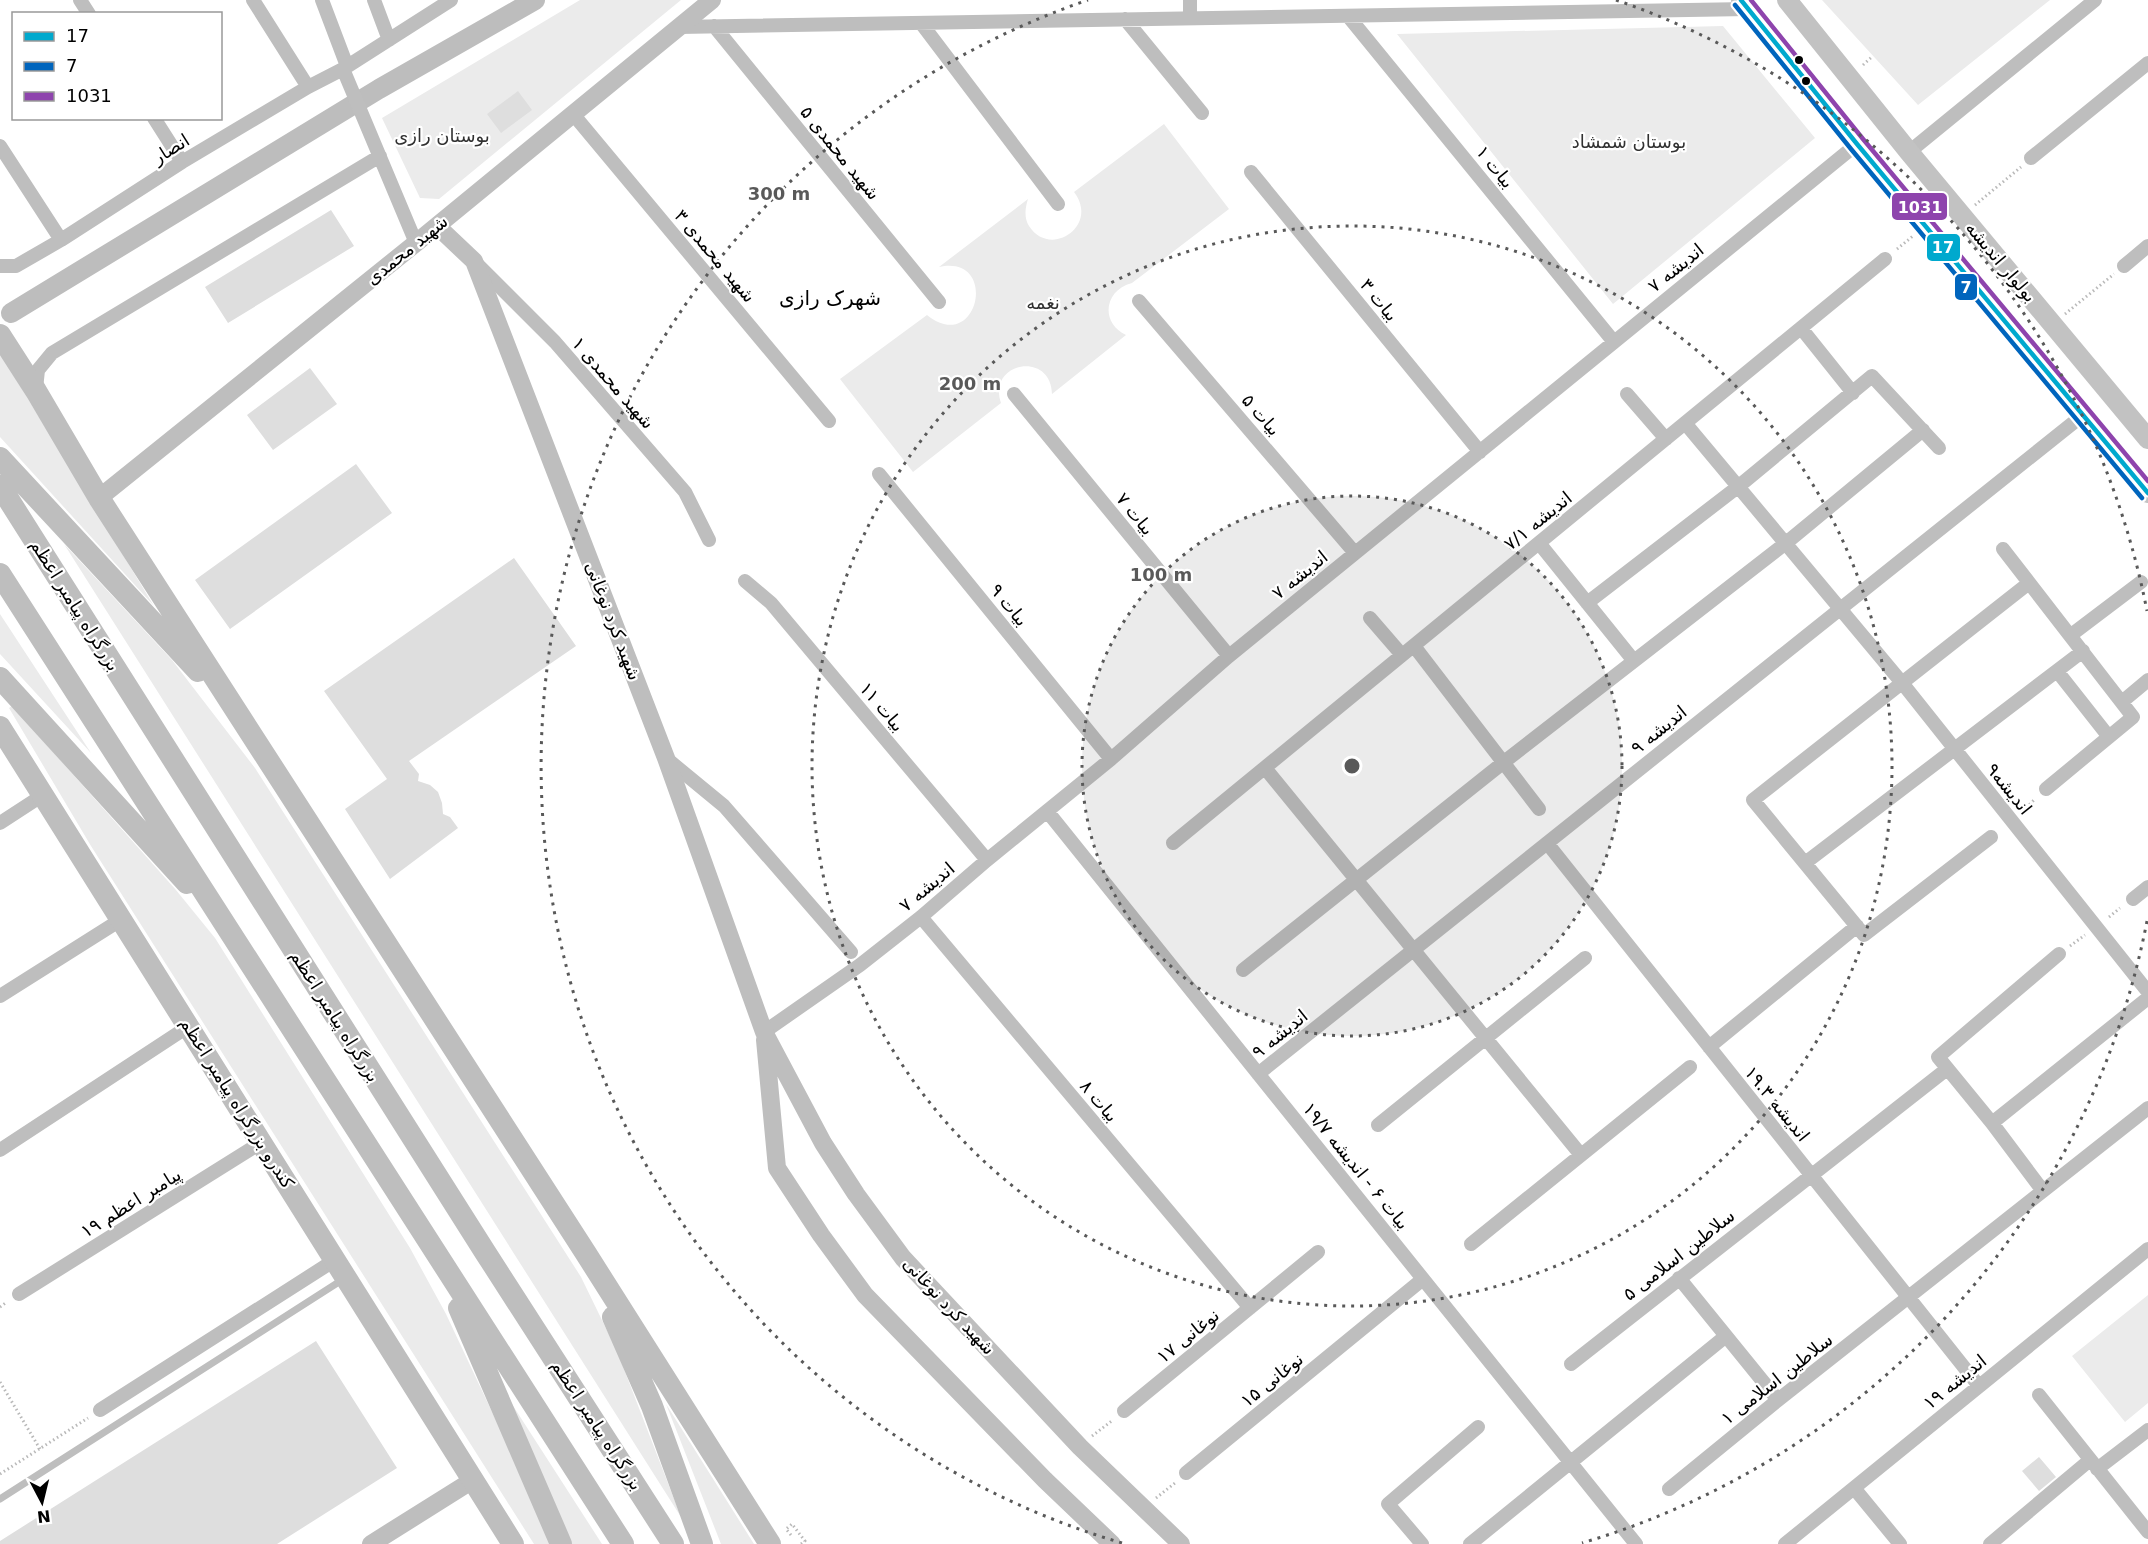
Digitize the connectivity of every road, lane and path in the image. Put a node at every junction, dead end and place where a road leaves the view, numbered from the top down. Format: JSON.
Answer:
{"nodes":[{"id":1,"x":253,"y":0,"type":"edge"},
{"id":2,"x":322,"y":0,"type":"edge"},
{"id":3,"x":374,"y":0,"type":"edge"},
{"id":4,"x":449,"y":0,"type":"edge"},
{"id":5,"x":712,"y":0,"type":"edge"},
{"id":6,"x":1190,"y":0,"type":"edge"},
{"id":7,"x":1787,"y":0,"type":"edge"},
{"id":8,"x":2095,"y":0,"type":"edge"},
{"id":9,"x":1745,"y":4,"type":"edge"},
{"id":10,"x":1348,"y":16,"type":"junction"},
{"id":11,"x":1190,"y":18,"type":"junction"},
{"id":12,"x":1125,"y":20,"type":"junction"},
{"id":13,"x":921,"y":23,"type":"junction"},
{"id":14,"x":714,"y":26,"type":"junction"},
{"id":15,"x":679,"y":27,"type":"junction"},
{"id":16,"x":388,"y":40,"type":"junction"},
{"id":17,"x":2148,"y":63,"type":"edge"},
{"id":18,"x":345,"y":68,"type":"junction"},
{"id":19,"x":308,"y":87,"type":"junction"},
{"id":20,"x":1202,"y":113,"type":"dead end"},
{"id":21,"x":573,"y":114,"type":"junction"},
{"id":22,"x":155,"y":120,"type":"edge"},
{"id":23,"x":1857,"y":144,"type":"junction"},
{"id":24,"x":0,"y":146,"type":"edge"},
{"id":25,"x":1909,"y":152,"type":"junction"},
{"id":26,"x":380,"y":156,"type":"junction"},
{"id":27,"x":2031,"y":158,"type":"joint"},
{"id":28,"x":182,"y":162,"type":"junction"},
{"id":29,"x":1251,"y":172,"type":"dead end"},
{"id":30,"x":1058,"y":204,"type":"dead end"},
{"id":31,"x":1962,"y":216,"type":"junction"},
{"id":32,"x":437,"y":226,"type":"junction"},
{"id":33,"x":1926,"y":226,"type":"junction"},
{"id":34,"x":61,"y":240,"type":"junction"},
{"id":35,"x":416,"y":243,"type":"junction"},
{"id":36,"x":2148,"y":246,"type":"edge"},
{"id":37,"x":1885,"y":259,"type":"joint"},
{"id":38,"x":474,"y":261,"type":"junction"},
{"id":39,"x":0,"y":266,"type":"edge"},
{"id":40,"x":2124,"y":266,"type":"joint"},
{"id":41,"x":939,"y":302,"type":"dead end"},
{"id":42,"x":1139,"y":302,"type":"dead end"},
{"id":43,"x":2052,"y":324,"type":"junction"},
{"id":44,"x":1801,"y":328,"type":"junction"},
{"id":45,"x":0,"y":335,"type":"edge"},
{"id":46,"x":1614,"y":342,"type":"junction"},
{"id":47,"x":36,"y":391,"type":"junction"},
{"id":48,"x":1852,"y":393,"type":"junction"},
{"id":49,"x":1014,"y":394,"type":"dead end"},
{"id":50,"x":1628,"y":394,"type":"dead end"},
{"id":51,"x":2083,"y":415,"type":"junction"},
{"id":52,"x":829,"y":421,"type":"dead end"},
{"id":53,"x":1685,"y":423,"type":"junction"},
{"id":54,"x":1923,"y":430,"type":"junction"},
{"id":55,"x":1666,"y":439,"type":"junction"},
{"id":56,"x":2148,"y":439,"type":"edge"},
{"id":57,"x":1939,"y":448,"type":"dead end"},
{"id":58,"x":1480,"y":452,"type":"junction"},
{"id":59,"x":0,"y":458,"type":"edge"},
{"id":60,"x":879,"y":474,"type":"dead end"},
{"id":61,"x":0,"y":486,"type":"edge"},
{"id":62,"x":1738,"y":486,"type":"junction"},
{"id":63,"x":2148,"y":493,"type":"edge"},
{"id":64,"x":99,"y":498,"type":"junction"},
{"id":65,"x":709,"y":540,"type":"dead end"},
{"id":66,"x":1539,"y":543,"type":"junction"},
{"id":67,"x":1786,"y":543,"type":"junction"},
{"id":68,"x":2003,"y":549,"type":"dead end"},
{"id":69,"x":1355,"y":553,"type":"junction"},
{"id":70,"x":0,"y":574,"type":"edge"},
{"id":71,"x":746,"y":581,"type":"dead end"},
{"id":72,"x":2141,"y":582,"type":"dead end"},
{"id":73,"x":2029,"y":583,"type":"junction"},
{"id":74,"x":1587,"y":603,"type":"junction"},
{"id":75,"x":1841,"y":608,"type":"junction"},
{"id":76,"x":1371,"y":618,"type":"dead end"},
{"id":77,"x":2071,"y":635,"type":"junction"},
{"id":78,"x":1414,"y":646,"type":"junction"},
{"id":79,"x":2083,"y":651,"type":"junction"},
{"id":80,"x":1229,"y":656,"type":"junction"},
{"id":81,"x":1402,"y":656,"type":"junction"},
{"id":82,"x":1634,"y":661,"type":"junction"},
{"id":83,"x":2057,"y":671,"type":"junction"},
{"id":84,"x":0,"y":678,"type":"edge"},
{"id":85,"x":2148,"y":680,"type":"edge"},
{"id":86,"x":1903,"y":684,"type":"junction"},
{"id":87,"x":2123,"y":701,"type":"junction"},
{"id":88,"x":237,"y":714,"type":"junction"},
{"id":89,"x":0,"y":727,"type":"edge"},
{"id":90,"x":2109,"y":737,"type":"junction"},
{"id":91,"x":1955,"y":750,"type":"junction"},
{"id":92,"x":666,"y":758,"type":"junction"},
{"id":93,"x":1111,"y":759,"type":"junction"},
{"id":94,"x":1504,"y":762,"type":"junction"},
{"id":95,"x":1265,"y":768,"type":"junction"},
{"id":96,"x":2046,"y":789,"type":"joint"},
{"id":97,"x":43,"y":795,"type":"junction"},
{"id":98,"x":1539,"y":809,"type":"dead end"},
{"id":99,"x":1047,"y":811,"type":"junction"},
{"id":100,"x":2012,"y":821,"type":"junction"},
{"id":101,"x":0,"y":823,"type":"edge"},
{"id":102,"x":1991,"y":837,"type":"dead end"},
{"id":103,"x":1173,"y":843,"type":"dead end"},
{"id":104,"x":1547,"y":843,"type":"junction"},
{"id":105,"x":987,"y":860,"type":"junction"},
{"id":106,"x":1805,"y":863,"type":"junction"},
{"id":107,"x":1357,"y":880,"type":"junction"},
{"id":108,"x":2148,"y":887,"type":"edge"},
{"id":109,"x":2133,"y":898,"type":"joint"},
{"id":110,"x":921,"y":917,"type":"junction"},
{"id":111,"x":122,"y":919,"type":"junction"},
{"id":112,"x":1857,"y":926,"type":"junction"},
{"id":113,"x":2096,"y":927,"type":"junction"},
{"id":114,"x":232,"y":933,"type":"junction"},
{"id":115,"x":1414,"y":949,"type":"junction"},
{"id":116,"x":851,"y":952,"type":"dead end"},
{"id":117,"x":2059,"y":954,"type":"joint"},
{"id":118,"x":1585,"y":958,"type":"dead end"},
{"id":119,"x":1243,"y":970,"type":"dead end"},
{"id":120,"x":2148,"y":992,"type":"edge"},
{"id":121,"x":0,"y":996,"type":"edge"},
{"id":122,"x":2148,"y":998,"type":"edge"},
{"id":123,"x":189,"y":1026,"type":"junction"},
{"id":124,"x":764,"y":1032,"type":"junction"},
{"id":125,"x":1486,"y":1038,"type":"junction"},
{"id":126,"x":1709,"y":1047,"type":"junction"},
{"id":127,"x":1690,"y":1067,"type":"dead end"},
{"id":128,"x":1947,"y":1069,"type":"junction"},
{"id":129,"x":1258,"y":1074,"type":"junction"},
{"id":130,"x":2148,"y":1108,"type":"edge"},
{"id":131,"x":1992,"y":1124,"type":"junction"},
{"id":132,"x":1378,"y":1125,"type":"dead end"},
{"id":133,"x":262,"y":1142,"type":"junction"},
{"id":134,"x":0,"y":1150,"type":"edge"},
{"id":135,"x":1581,"y":1155,"type":"junction"},
{"id":136,"x":1811,"y":1175,"type":"junction"},
{"id":137,"x":2043,"y":1191,"type":"junction"},
{"id":138,"x":1471,"y":1244,"type":"dead end"},
{"id":139,"x":434,"y":1249,"type":"junction"},
{"id":140,"x":2148,"y":1249,"type":"edge"},
{"id":141,"x":1318,"y":1251,"type":"dead end"},
{"id":142,"x":585,"y":1252,"type":"junction"},
{"id":143,"x":341,"y":1269,"type":"junction"},
{"id":144,"x":1679,"y":1278,"type":"junction"},
{"id":145,"x":1423,"y":1279,"type":"junction"},
{"id":146,"x":19,"y":1294,"type":"dead end"},
{"id":147,"x":1909,"y":1298,"type":"junction"},
{"id":148,"x":1251,"y":1308,"type":"junction"},
{"id":149,"x":1726,"y":1336,"type":"junction"},
{"id":150,"x":1571,"y":1364,"type":"dead end"},
{"id":151,"x":0,"y":1382,"type":"edge"},
{"id":152,"x":1979,"y":1386,"type":"junction"},
{"id":153,"x":2039,"y":1395,"type":"dead end"},
{"id":154,"x":1778,"y":1400,"type":"junction"},
{"id":155,"x":100,"y":1410,"type":"joint"},
{"id":156,"x":1124,"y":1411,"type":"joint"},
{"id":157,"x":1478,"y":1427,"type":"dead end"},
{"id":158,"x":2148,"y":1430,"type":"edge"},
{"id":159,"x":1080,"y":1447,"type":"junction"},
{"id":160,"x":40,"y":1449,"type":"junction"},
{"id":161,"x":1570,"y":1462,"type":"junction"},
{"id":162,"x":2094,"y":1465,"type":"junction"},
{"id":163,"x":1186,"y":1473,"type":"joint"},
{"id":164,"x":0,"y":1474,"type":"edge"},
{"id":165,"x":473,"y":1480,"type":"junction"},
{"id":166,"x":1854,"y":1488,"type":"junction"},
{"id":167,"x":1669,"y":1489,"type":"dead end"},
{"id":168,"x":0,"y":1499,"type":"edge"},
{"id":169,"x":1143,"y":1509,"type":"junction"},
{"id":170,"x":2148,"y":1532,"type":"edge"},
{"id":171,"x":781,"y":1540,"type":"edge"},
{"id":172,"x":803,"y":1543,"type":"edge"},
{"id":173,"x":371,"y":1544,"type":"edge"},
{"id":174,"x":513,"y":1544,"type":"edge"},
{"id":175,"x":561,"y":1544,"type":"edge"},
{"id":176,"x":623,"y":1544,"type":"edge"},
{"id":177,"x":673,"y":1544,"type":"edge"},
{"id":178,"x":702,"y":1544,"type":"edge"},
{"id":179,"x":1112,"y":1544,"type":"edge"},
{"id":180,"x":1181,"y":1544,"type":"edge"},
{"id":181,"x":1422,"y":1544,"type":"edge"},
{"id":182,"x":1470,"y":1544,"type":"edge"},
{"id":183,"x":1636,"y":1544,"type":"edge"},
{"id":184,"x":1785,"y":1544,"type":"edge"},
{"id":185,"x":1900,"y":1544,"type":"edge"},
{"id":186,"x":1990,"y":1544,"type":"edge"}],
"edges":[{"from":1,"to":19,"type":"street"},
{"from":2,"to":18,"type":"street"},
{"from":3,"to":16,"type":"street"},
{"from":4,"to":16,"type":"street","name":"انصار"},
{"from":5,"to":15,"type":"street","name":"شهید محمدی"},
{"from":6,"to":11,"type":"street"},
{"from":7,"to":25,"type":"main road","name":"بولوار اندیشه"},
{"from":8,"to":25,"type":"street"},
{"from":9,"to":10,"type":"street"},
{"from":9,"to":23,"type":"main road","name":"بولوار اندیشه"},
{"from":10,"to":11,"type":"street"},
{"from":10,"to":46,"type":"street","name":"بیات ۱"},
{"from":11,"to":12,"type":"street"},
{"from":12,"to":13,"type":"street"},
{"from":12,"to":20,"type":"street"},
{"from":13,"to":14,"type":"street"},
{"from":13,"to":30,"type":"street"},
{"from":14,"to":15,"type":"street"},
{"from":14,"to":41,"type":"street","name":"شهید محمدی ۵"},
{"from":15,"to":21,"type":"street","name":"شهید محمدی"},
{"from":16,"to":18,"type":"street","name":"انصار"},
{"from":17,"to":27,"type":"street"},
{"from":18,"to":19,"type":"street","name":"انصار"},
{"from":18,"to":26,"type":"street"},
{"from":19,"to":28,"type":"street","name":"انصار"},
{"from":21,"to":32,"type":"street","name":"شهید محمدی"},
{"from":21,"to":52,"type":"street","name":"شهید محمدی ۳"},
{"from":22,"to":28,"type":"street"},
{"from":23,"to":33,"type":"main road","name":"بولوار اندیشه"},
{"from":23,"to":46,"type":"street","name":"اندیشه ۷"},
{"from":24,"to":34,"type":"street"},
{"from":25,"to":31,"type":"main road","name":"بولوار اندیشه"},
{"from":26,"to":35,"type":"street"},
{"from":26,"to":47,"type":"street"},
{"from":27,"to":31,"type":"path"},
{"from":28,"to":34,"type":"street","name":"انصار"},
{"from":29,"to":58,"type":"street","name":"بیات ۳"},
{"from":31,"to":43,"type":"main road","name":"بولوار اندیشه"},
{"from":32,"to":35,"type":"street","name":"شهید محمدی"},
{"from":32,"to":38,"type":"street","name":"شهید کرد نوغانی"},
{"from":33,"to":37,"type":"path"},
{"from":33,"to":51,"type":"main road","name":"بولوار اندیشه"},
{"from":34,"to":39,"type":"street","name":"انصار"},
{"from":35,"to":64,"type":"street","name":"شهید محمدی"},
{"from":36,"to":40,"type":"street"},
{"from":37,"to":44,"type":"street","name":"اندیشه ۷/۱"},
{"from":38,"to":65,"type":"street","name":"شهید محمدی ۱"},
{"from":38,"to":92,"type":"street","name":"شهید کرد نوغانی"},
{"from":40,"to":43,"type":"path"},
{"from":42,"to":69,"type":"street","name":"بیات ۵"},
{"from":43,"to":56,"type":"main road","name":"بولوار اندیشه"},
{"from":44,"to":48,"type":"street"},
{"from":44,"to":53,"type":"street","name":"اندیشه ۷/۱"},
{"from":45,"to":47,"type":"highway"},
{"from":46,"to":58,"type":"street","name":"اندیشه ۷"},
{"from":47,"to":64,"type":"highway"},
{"from":48,"to":54,"type":"street"},
{"from":48,"to":62,"type":"street"},
{"from":49,"to":80,"type":"street","name":"بیات ۷"},
{"from":50,"to":55,"type":"street"},
{"from":51,"to":63,"type":"main road","name":"بولوار اندیشه"},
{"from":51,"to":75,"type":"street","name":"اندیشه ۹"},
{"from":53,"to":55,"type":"street","name":"اندیشه ۷/۱"},
{"from":53,"to":62,"type":"street","name":"اندیشه۹"},
{"from":54,"to":57,"type":"street"},
{"from":54,"to":67,"type":"street"},
{"from":55,"to":66,"type":"street","name":"اندیشه ۷/۱"},
{"from":58,"to":69,"type":"street","name":"اندیشه ۷"},
{"from":59,"to":88,"type":"highway"},
{"from":60,"to":93,"type":"street","name":"بیات ۹"},
{"from":61,"to":177,"type":"highway","name":"بزرگراه پیامبر اعظم"},
{"from":62,"to":67,"type":"street","name":"اندیشه۹"},
{"from":62,"to":74,"type":"street"},
{"from":64,"to":88,"type":"highway"},
{"from":66,"to":74,"type":"street"},
{"from":66,"to":78,"type":"street","name":"اندیشه ۷/۱"},
{"from":67,"to":75,"type":"street","name":"اندیشه۹"},
{"from":67,"to":82,"type":"street"},
{"from":68,"to":73,"type":"street"},
{"from":69,"to":80,"type":"street","name":"اندیشه ۷"},
{"from":70,"to":114,"type":"highway"},
{"from":71,"to":105,"type":"street","name":"بیات ۱۱"},
{"from":72,"to":77,"type":"street"},
{"from":73,"to":77,"type":"street"},
{"from":73,"to":86,"type":"street"},
{"from":74,"to":82,"type":"street"},
{"from":75,"to":86,"type":"street","name":"اندیشه۹"},
{"from":75,"to":104,"type":"street","name":"اندیشه ۹"},
{"from":76,"to":81,"type":"street"},
{"from":77,"to":79,"type":"street"},
{"from":78,"to":81,"type":"street","name":"اندیشه ۷/۱"},
{"from":78,"to":94,"type":"street"},
{"from":79,"to":83,"type":"street"},
{"from":79,"to":87,"type":"street"},
{"from":80,"to":93,"type":"street","name":"اندیشه ۷"},
{"from":81,"to":95,"type":"street","name":"اندیشه ۷/۱"},
{"from":82,"to":94,"type":"street"},
{"from":83,"to":90,"type":"street"},
{"from":83,"to":91,"type":"street"},
{"from":84,"to":114,"type":"highway"},
{"from":85,"to":87,"type":"street"},
{"from":86,"to":91,"type":"street","name":"اندیشه۹"},
{"from":86,"to":106,"type":"street"},
{"from":87,"to":90,"type":"street"},
{"from":88,"to":142,"type":"highway"},
{"from":89,"to":97,"type":"highway","name":"کندرو بزرگراه پیامبر اعظم"},
{"from":90,"to":96,"type":"street"},
{"from":91,"to":100,"type":"street","name":"اندیشه۹"},
{"from":91,"to":106,"type":"street"},
{"from":92,"to":116,"type":"street"},
{"from":92,"to":124,"type":"street","name":"شهید کرد نوغانی"},
{"from":93,"to":99,"type":"street","name":"اندیشه ۷"},
{"from":94,"to":98,"type":"street"},
{"from":94,"to":107,"type":"street"},
{"from":95,"to":103,"type":"street","name":"اندیشه ۷/۱"},
{"from":95,"to":107,"type":"street"},
{"from":96,"to":100,"type":"path"},
{"from":97,"to":101,"type":"street"},
{"from":97,"to":111,"type":"highway","name":"کندرو بزرگراه پیامبر اعظم"},
{"from":99,"to":105,"type":"street","name":"اندیشه ۷"},
{"from":99,"to":129,"type":"street","name":"بیات ۶ - اندیشه ۱۹/۷"},
{"from":100,"to":113,"type":"street","name":"اندیشه۹"},
{"from":102,"to":112,"type":"street"},
{"from":104,"to":115,"type":"street","name":"اندیشه ۹"},
{"from":104,"to":126,"type":"street","name":"اندیشه ۱۹.۳"},
{"from":105,"to":110,"type":"street","name":"اندیشه ۷"},
{"from":106,"to":112,"type":"street"},
{"from":107,"to":115,"type":"street"},
{"from":107,"to":119,"type":"street"},
{"from":108,"to":109,"type":"street"},
{"from":109,"to":113,"type":"path"},
{"from":110,"to":124,"type":"street","name":"اندیشه ۷"},
{"from":110,"to":148,"type":"street","name":"بیات ۸"},
{"from":111,"to":121,"type":"street"},
{"from":111,"to":123,"type":"highway","name":"کندرو بزرگراه پیامبر اعظم"},
{"from":112,"to":126,"type":"street"},
{"from":113,"to":117,"type":"path"},
{"from":113,"to":120,"type":"street","name":"اندیشه۹"},
{"from":114,"to":139,"type":"highway"},
{"from":115,"to":125,"type":"street"},
{"from":115,"to":129,"type":"street","name":"اندیشه ۹"},
{"from":117,"to":128,"type":"street"},
{"from":118,"to":125,"type":"street"},
{"from":122,"to":131,"type":"street"},
{"from":123,"to":133,"type":"highway","name":"کندرو بزرگراه پیامبر اعظم"},
{"from":123,"to":134,"type":"street"},
{"from":124,"to":159,"type":"street","name":"شهید کرد نوغانی"},
{"from":124,"to":179,"type":"street","name":"شهید کرد نوغانی"},
{"from":125,"to":132,"type":"street"},
{"from":125,"to":135,"type":"street"},
{"from":126,"to":136,"type":"street","name":"اندیشه ۱۹.۳"},
{"from":127,"to":135,"type":"street"},
{"from":128,"to":131,"type":"street"},
{"from":128,"to":136,"type":"street","name":"سلاطین اسلامی ۵"},
{"from":129,"to":145,"type":"street","name":"بیات ۶ - اندیشه ۱۹/۷"},
{"from":130,"to":137,"type":"street","name":"سلاطین اسلامی ۱"},
{"from":131,"to":137,"type":"street"},
{"from":133,"to":143,"type":"highway","name":"کندرو بزرگراه پیامبر اعظم"},
{"from":133,"to":146,"type":"street","name":"پیامبر اعظم ۱۹"},
{"from":135,"to":138,"type":"street"},
{"from":136,"to":144,"type":"street","name":"سلاطین اسلامی ۵"},
{"from":136,"to":147,"type":"street","name":"اندیشه ۱۹.۳"},
{"from":137,"to":147,"type":"street","name":"سلاطین اسلامی ۱"},
{"from":139,"to":175,"type":"highway"},
{"from":139,"to":176,"type":"highway"},
{"from":140,"to":152,"type":"street","name":"اندیشه ۱۹"},
{"from":141,"to":148,"type":"street","name":"نوغانی ۱۷"},
{"from":142,"to":171,"type":"highway"},
{"from":142,"to":178,"type":"highway"},
{"from":143,"to":155,"type":"street"},
{"from":143,"to":165,"type":"highway","name":"کندرو بزرگراه پیامبر اعظم"},
{"from":143,"to":168,"type":"lane"},
{"from":144,"to":149,"type":"street"},
{"from":144,"to":150,"type":"street","name":"سلاطین اسلامی ۵"},
{"from":145,"to":161,"type":"street","name":"بیات ۶ - اندیشه ۱۹/۷"},
{"from":145,"to":163,"type":"street","name":"نوغانی ۱۵"},
{"from":147,"to":152,"type":"street","name":"اندیشه ۱۹.۳"},
{"from":147,"to":154,"type":"street","name":"سلاطین اسلامی ۱"},
{"from":148,"to":156,"type":"street","name":"نوغانی ۱۷"},
{"from":149,"to":154,"type":"street"},
{"from":149,"to":161,"type":"street"},
{"from":151,"to":160,"type":"path"},
{"from":152,"to":166,"type":"street","name":"اندیشه ۱۹"},
{"from":153,"to":162,"type":"street"},
{"from":154,"to":167,"type":"street","name":"سلاطین اسلامی ۱"},
{"from":155,"to":160,"type":"path"},
{"from":156,"to":159,"type":"path"},
{"from":157,"to":181,"type":"street"},
{"from":158,"to":162,"type":"street"},
{"from":159,"to":169,"type":"street","name":"شهید کرد نوغانی"},
{"from":160,"to":164,"type":"path"},
{"from":161,"to":182,"type":"street"},
{"from":161,"to":183,"type":"street","name":"بیات ۶ - اندیشه ۱۹/۷"},
{"from":162,"to":170,"type":"street"},
{"from":162,"to":186,"type":"street"},
{"from":163,"to":169,"type":"path"},
{"from":165,"to":173,"type":"street"},
{"from":165,"to":174,"type":"highway","name":"کندرو بزرگراه پیامبر اعظم"},
{"from":166,"to":184,"type":"street","name":"اندیشه ۱۹"},
{"from":166,"to":185,"type":"street"},
{"from":169,"to":180,"type":"street","name":"شهید کرد نوغانی"},
{"from":171,"to":172,"type":"path"}]}
